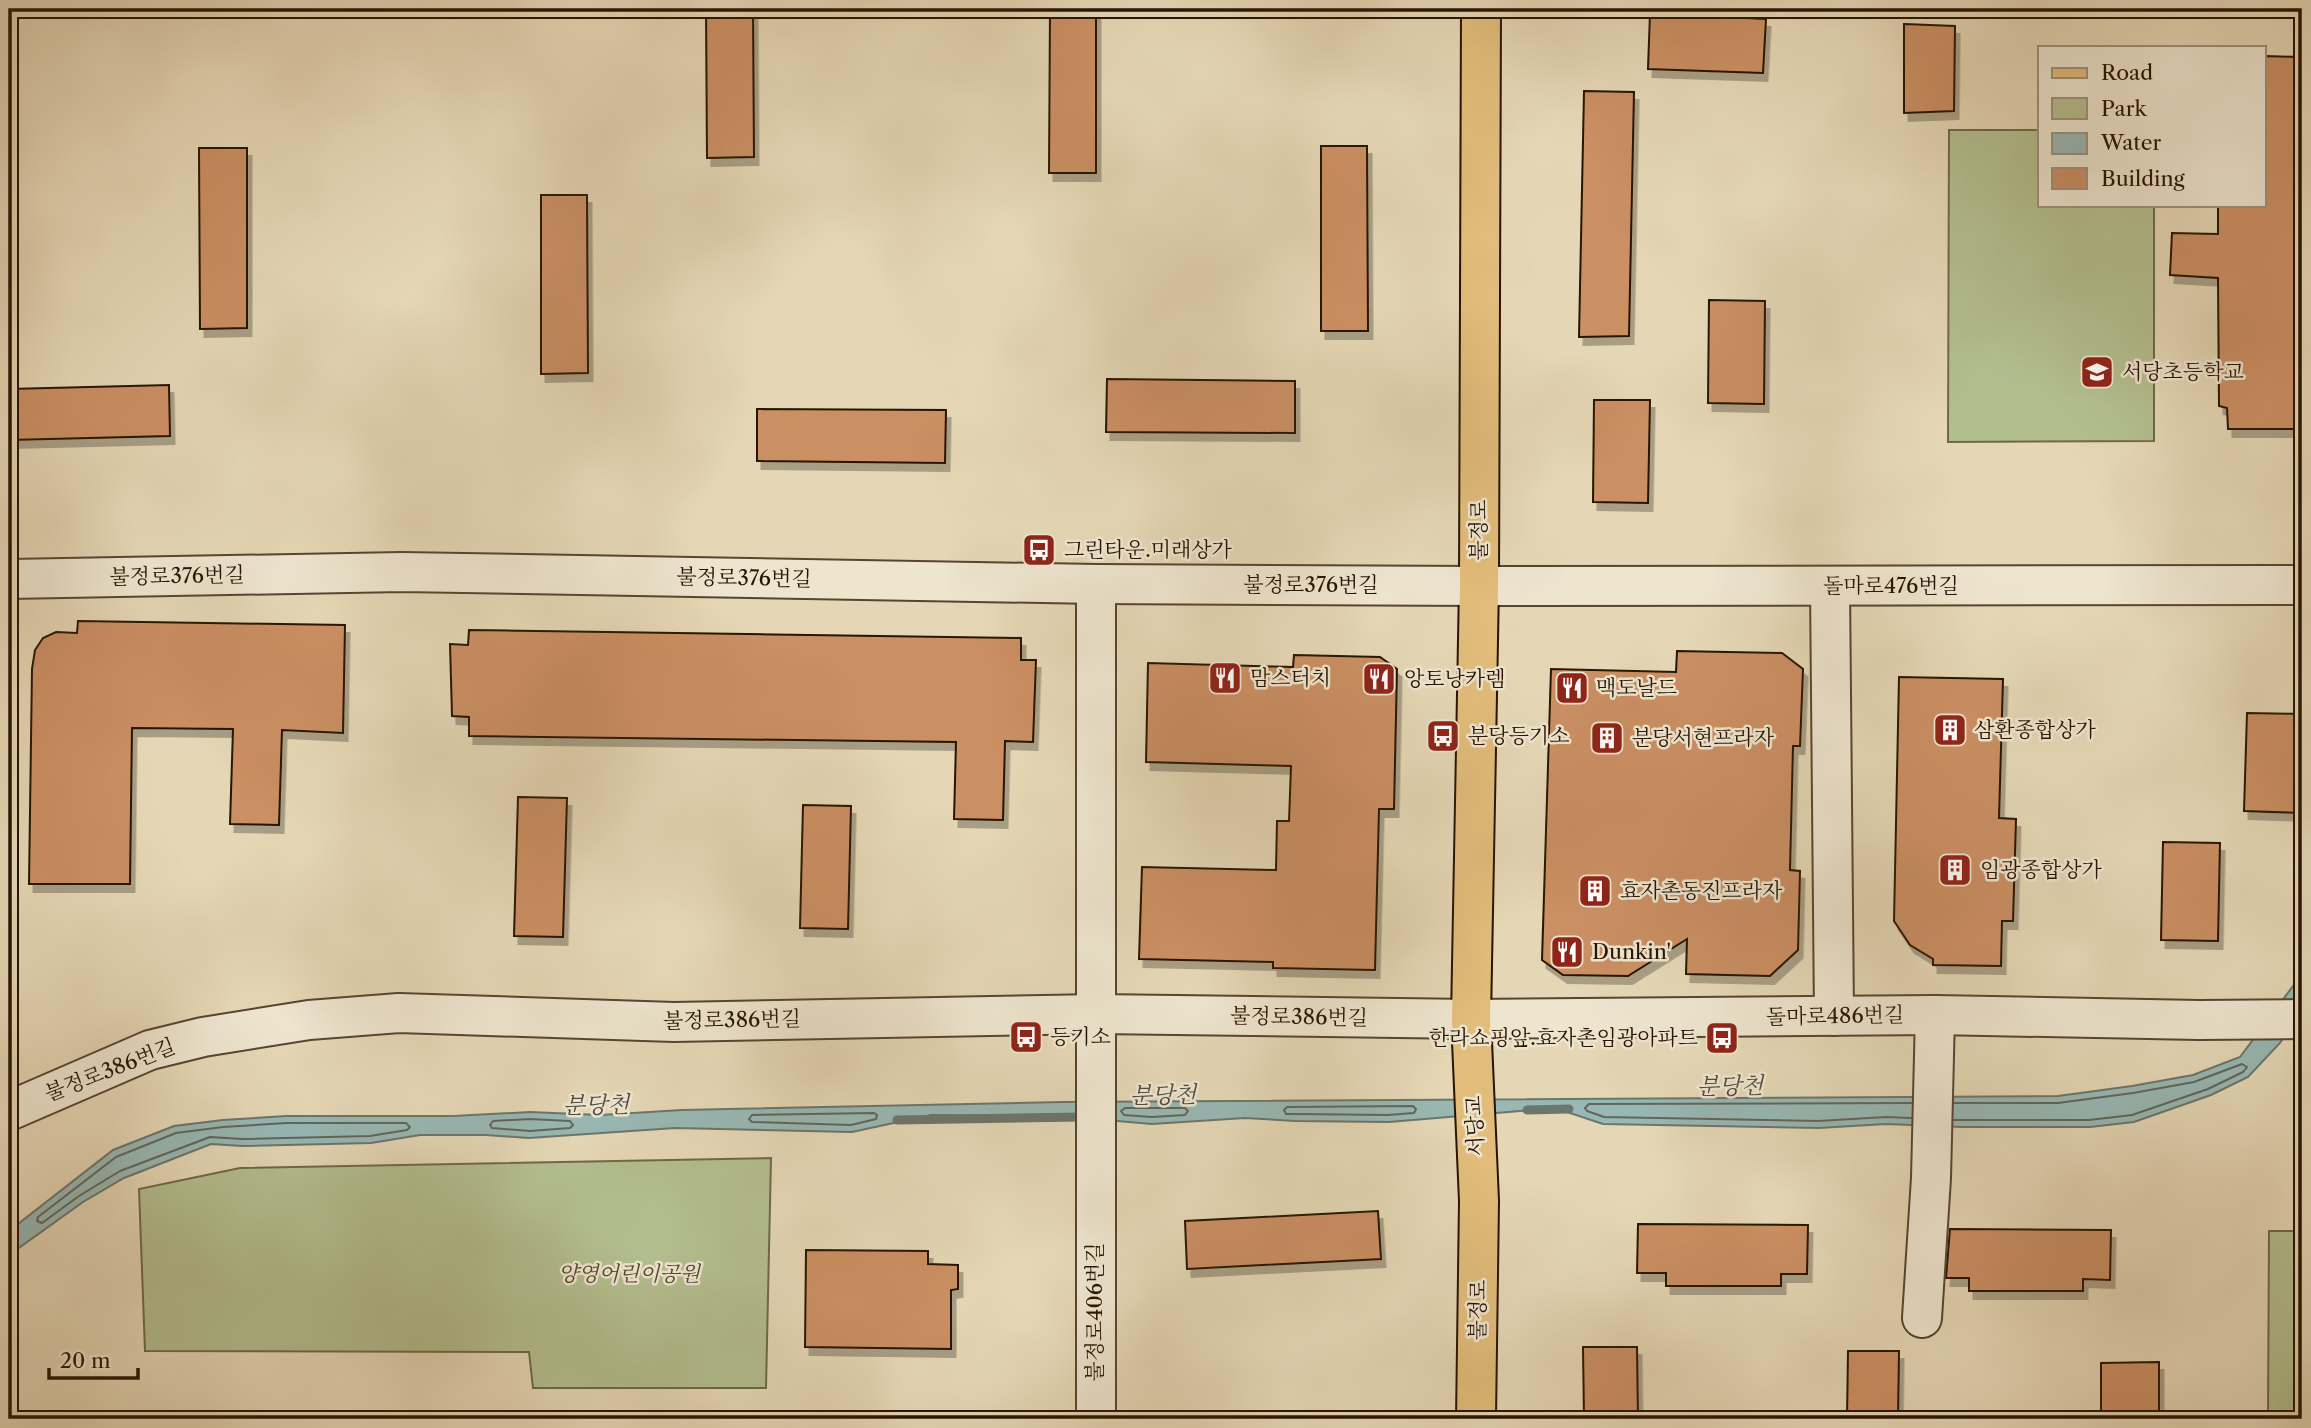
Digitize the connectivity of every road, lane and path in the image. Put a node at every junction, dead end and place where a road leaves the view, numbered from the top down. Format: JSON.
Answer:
{"nodes":[{"id":1,"x":1481,"y":9,"type":"edge"},
{"id":2,"x":9,"y":579,"type":"edge"},
{"id":3,"x":1096,"y":584,"type":"junction"},
{"id":4,"x":2302,"y":585,"type":"edge"},
{"id":5,"x":1479,"y":586,"type":"junction"},
{"id":6,"x":1830,"y":586,"type":"junction"},
{"id":7,"x":1834,"y":1016,"type":"junction"},
{"id":8,"x":1935,"y":1019,"type":"junction"},
{"id":9,"x":2302,"y":1019,"type":"edge"},
{"id":10,"x":1096,"y":1028,"type":"junction"},
{"id":11,"x":1472,"y":1035,"type":"junction"},
{"id":12,"x":9,"y":1111,"type":"edge"},
{"id":13,"x":1479,"y":1201,"type":"joint"},
{"id":14,"x":1922,"y":1318,"type":"dead end"},
{"id":15,"x":1096,"y":1419,"type":"edge"},
{"id":16,"x":1476,"y":1419,"type":"edge"}],
"edges":[{"from":1,"to":5,"type":"main road","name":"불정로"},
{"from":2,"to":3,"type":"street","name":"불정로376번길"},
{"from":3,"to":5,"type":"street","name":"불정로376번길"},
{"from":3,"to":10,"type":"street","name":"불정로406번길"},
{"from":4,"to":6,"type":"street","name":"돌마로476번길"},
{"from":5,"to":6,"type":"street","name":"돌마로476번길"},
{"from":5,"to":11,"type":"main road","name":"불정로"},
{"from":6,"to":7,"type":"street"},
{"from":7,"to":8,"type":"street","name":"돌마로486번길"},
{"from":7,"to":11,"type":"street","name":"돌마로486번길"},
{"from":8,"to":9,"type":"street","name":"돌마로486번길"},
{"from":8,"to":14,"type":"street"},
{"from":10,"to":11,"type":"street","name":"불정로386번길"},
{"from":10,"to":12,"type":"street","name":"불정로386번길"},
{"from":10,"to":15,"type":"street","name":"불정로406번길"},
{"from":11,"to":13,"type":"main road","name":"서당교"},
{"from":13,"to":16,"type":"main road","name":"불정로"}]}
